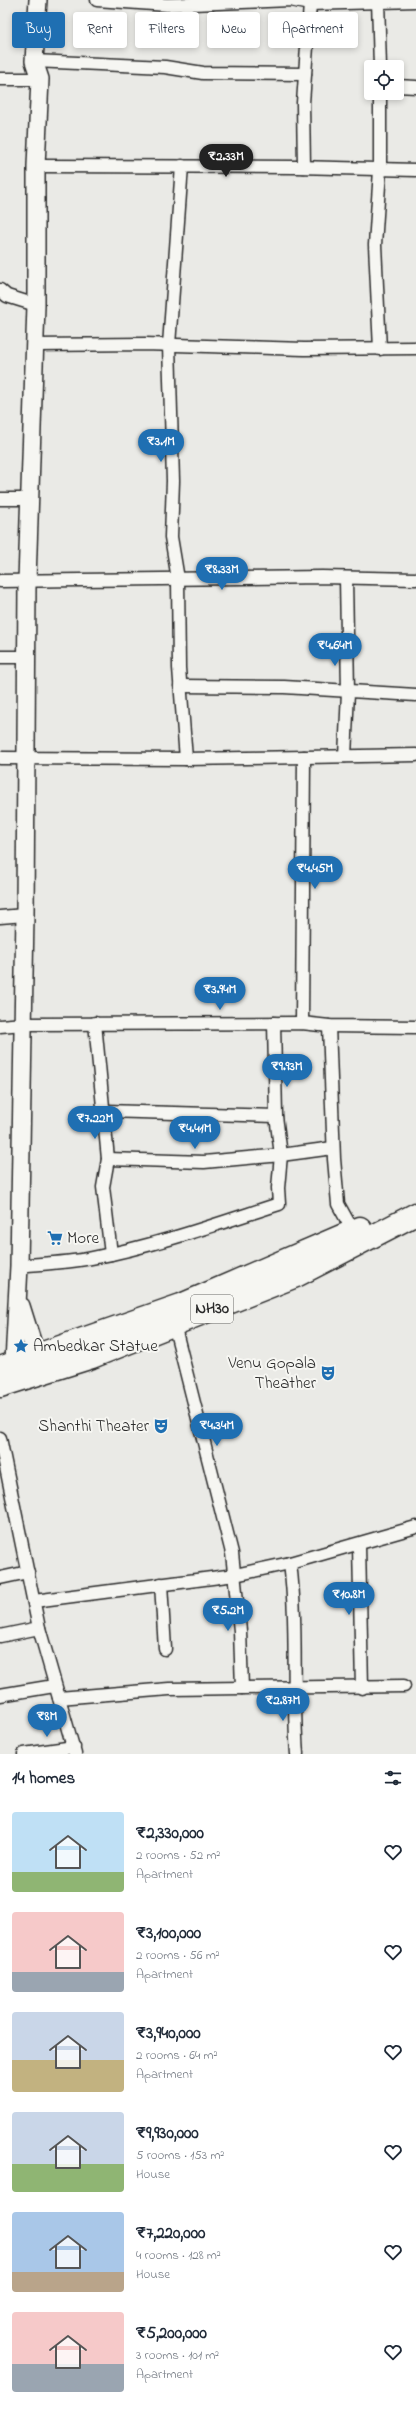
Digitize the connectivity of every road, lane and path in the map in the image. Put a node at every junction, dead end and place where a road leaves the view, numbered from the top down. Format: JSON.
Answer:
{"nodes":[{"id":1,"x":38,"y":0,"type":"edge"},
{"id":2,"x":97,"y":0,"type":"edge"},
{"id":3,"x":378,"y":0,"type":"edge"},
{"id":4,"x":416,"y":1,"type":"edge"},
{"id":5,"x":310,"y":4,"type":"junction"},
{"id":6,"x":380,"y":60,"type":"edge"},
{"id":7,"x":34,"y":61,"type":"junction"},
{"id":8,"x":305,"y":74,"type":"junction"},
{"id":9,"x":40,"y":78,"type":"junction"},
{"id":10,"x":0,"y":79,"type":"edge"},
{"id":11,"x":404,"y":86,"type":"edge"},
{"id":12,"x":416,"y":87,"type":"edge"},
{"id":13,"x":380,"y":100,"type":"edge"},
{"id":14,"x":36,"y":166,"type":"junction"},
{"id":15,"x":182,"y":166,"type":"junction"},
{"id":16,"x":304,"y":167,"type":"junction"},
{"id":17,"x":380,"y":170,"type":"junction"},
{"id":18,"x":416,"y":170,"type":"edge"},
{"id":19,"x":0,"y":290,"type":"edge"},
{"id":20,"x":36,"y":305,"type":"junction"},
{"id":21,"x":35,"y":345,"type":"junction"},
{"id":22,"x":169,"y":345,"type":"junction"},
{"id":23,"x":416,"y":348,"type":"edge"},
{"id":24,"x":380,"y":349,"type":"junction"},
{"id":25,"x":0,"y":499,"type":"edge"},
{"id":26,"x":29,"y":499,"type":"junction"},
{"id":27,"x":346,"y":578,"type":"junction"},
{"id":28,"x":178,"y":579,"type":"junction"},
{"id":29,"x":416,"y":579,"type":"edge"},
{"id":30,"x":0,"y":580,"type":"edge"},
{"id":31,"x":27,"y":581,"type":"junction"},
{"id":32,"x":0,"y":657,"type":"edge"},
{"id":33,"x":26,"y":657,"type":"junction"},
{"id":34,"x":180,"y":686,"type":"junction"},
{"id":35,"x":348,"y":692,"type":"junction"},
{"id":36,"x":416,"y":694,"type":"edge"},
{"id":37,"x":416,"y":755,"type":"edge"},
{"id":38,"x":344,"y":756,"type":"junction"},
{"id":39,"x":304,"y":757,"type":"junction"},
{"id":40,"x":0,"y":758,"type":"edge"},
{"id":41,"x":26,"y":758,"type":"junction"},
{"id":42,"x":186,"y":759,"type":"junction"},
{"id":43,"x":25,"y":915,"type":"junction"},
{"id":44,"x":0,"y":917,"type":"edge"},
{"id":45,"x":95,"y":1023,"type":"junction"},
{"id":46,"x":274,"y":1023,"type":"junction"},
{"id":47,"x":302,"y":1023,"type":"junction"},
{"id":48,"x":23,"y":1024,"type":"junction"},
{"id":49,"x":0,"y":1026,"type":"edge"},
{"id":50,"x":329,"y":1026,"type":"junction"},
{"id":51,"x":416,"y":1027,"type":"edge"},
{"id":52,"x":105,"y":1110,"type":"junction"},
{"id":53,"x":276,"y":1116,"type":"junction"},
{"id":54,"x":333,"y":1148,"type":"junction"},
{"id":55,"x":281,"y":1155,"type":"junction"},
{"id":56,"x":108,"y":1159,"type":"junction"},
{"id":57,"x":416,"y":1200,"type":"edge"},
{"id":58,"x":416,"y":1214,"type":"edge"},
{"id":59,"x":353,"y":1231,"type":"junction"},
{"id":60,"x":111,"y":1254,"type":"junction"},
{"id":61,"x":19,"y":1266,"type":"junction"},
{"id":62,"x":18,"y":1297,"type":"junction"},
{"id":63,"x":174,"y":1324,"type":"junction"},
{"id":64,"x":36,"y":1354,"type":"junction"},
{"id":65,"x":64,"y":1367,"type":"junction"},
{"id":66,"x":8,"y":1375,"type":"edge"},
{"id":67,"x":0,"y":1438,"type":"edge"},
{"id":68,"x":416,"y":1527,"type":"edge"},
{"id":69,"x":359,"y":1545,"type":"junction"},
{"id":70,"x":290,"y":1563,"type":"junction"},
{"id":71,"x":28,"y":1572,"type":"junction"},
{"id":72,"x":235,"y":1575,"type":"junction"},
{"id":73,"x":0,"y":1578,"type":"edge"},
{"id":74,"x":161,"y":1584,"type":"junction"},
{"id":75,"x":34,"y":1601,"type":"junction"},
{"id":76,"x":39,"y":1628,"type":"junction"},
{"id":77,"x":0,"y":1636,"type":"edge"},
{"id":78,"x":165,"y":1649,"type":"dead end"},
{"id":79,"x":54,"y":1686,"type":"junction"},
{"id":80,"x":404,"y":1686,"type":"dead end"},
{"id":81,"x":242,"y":1688,"type":"junction"},
{"id":82,"x":296,"y":1688,"type":"junction"},
{"id":83,"x":362,"y":1688,"type":"junction"},
{"id":84,"x":0,"y":1695,"type":"edge"},
{"id":85,"x":59,"y":1698,"type":"junction"},
{"id":86,"x":74,"y":1750,"type":"edge"},
{"id":87,"x":24,"y":1754,"type":"edge"},
{"id":88,"x":297,"y":1754,"type":"edge"}],
"edges":[{"from":1,"to":7,"type":"street"},
{"from":2,"to":5,"type":"street"},
{"from":3,"to":4,"type":"street"},
{"from":3,"to":5,"type":"street"},
{"from":3,"to":6,"type":"street"},
{"from":5,"to":8,"type":"street"},
{"from":7,"to":8,"type":"street"},
{"from":7,"to":9,"type":"street"},
{"from":8,"to":16,"type":"street"},
{"from":9,"to":10,"type":"street"},
{"from":9,"to":14,"type":"street"},
{"from":11,"to":12,"type":"street"},
{"from":13,"to":17,"type":"street"},
{"from":14,"to":15,"type":"street"},
{"from":14,"to":20,"type":"street"},
{"from":15,"to":16,"type":"street"},
{"from":15,"to":22,"type":"street"},
{"from":16,"to":17,"type":"street"},
{"from":17,"to":18,"type":"street"},
{"from":17,"to":24,"type":"street"},
{"from":19,"to":20,"type":"street"},
{"from":20,"to":21,"type":"street"},
{"from":21,"to":22,"type":"street"},
{"from":21,"to":26,"type":"street"},
{"from":22,"to":24,"type":"street"},
{"from":22,"to":28,"type":"street"},
{"from":23,"to":24,"type":"street"},
{"from":25,"to":26,"type":"street"},
{"from":26,"to":31,"type":"street"},
{"from":27,"to":28,"type":"street"},
{"from":27,"to":29,"type":"street"},
{"from":27,"to":35,"type":"street"},
{"from":28,"to":31,"type":"street"},
{"from":28,"to":34,"type":"street"},
{"from":30,"to":31,"type":"street"},
{"from":31,"to":33,"type":"street"},
{"from":32,"to":33,"type":"street"},
{"from":33,"to":41,"type":"street"},
{"from":34,"to":35,"type":"street"},
{"from":34,"to":42,"type":"street"},
{"from":35,"to":36,"type":"street"},
{"from":35,"to":38,"type":"street"},
{"from":37,"to":38,"type":"street"},
{"from":38,"to":39,"type":"street"},
{"from":39,"to":42,"type":"street"},
{"from":39,"to":47,"type":"street"},
{"from":40,"to":41,"type":"street"},
{"from":41,"to":42,"type":"street"},
{"from":41,"to":43,"type":"street"},
{"from":43,"to":44,"type":"street"},
{"from":43,"to":48,"type":"street"},
{"from":45,"to":46,"type":"street"},
{"from":45,"to":48,"type":"street"},
{"from":45,"to":52,"type":"street"},
{"from":46,"to":47,"type":"street"},
{"from":46,"to":53,"type":"street"},
{"from":47,"to":50,"type":"street"},
{"from":48,"to":49,"type":"street"},
{"from":48,"to":61,"type":"street"},
{"from":50,"to":51,"type":"street"},
{"from":50,"to":54,"type":"street"},
{"from":52,"to":53,"type":"street"},
{"from":52,"to":56,"type":"street"},
{"from":53,"to":55,"type":"street"},
{"from":54,"to":55,"type":"street"},
{"from":54,"to":59,"type":"street"},
{"from":55,"to":56,"type":"street"},
{"from":55,"to":60,"type":"street"},
{"from":56,"to":60,"type":"street"},
{"from":57,"to":59,"type":"highway","number":"NH30"},
{"from":58,"to":63,"type":"highway","number":"NH30"},
{"from":59,"to":64,"type":"highway","number":"NH30"},
{"from":60,"to":61,"type":"street"},
{"from":61,"to":62,"type":"street"},
{"from":62,"to":64,"type":"street"},
{"from":62,"to":66,"type":"street"},
{"from":63,"to":65,"type":"highway","number":"NH30"},
{"from":63,"to":72,"type":"street"},
{"from":64,"to":65,"type":"street"},
{"from":64,"to":66,"type":"highway","number":"NH30"},
{"from":65,"to":66,"type":"highway","number":"NH30"},
{"from":67,"to":71,"type":"street"},
{"from":68,"to":69,"type":"street"},
{"from":69,"to":70,"type":"street"},
{"from":69,"to":83,"type":"street"},
{"from":70,"to":72,"type":"street"},
{"from":70,"to":82,"type":"street"},
{"from":71,"to":73,"type":"street"},
{"from":71,"to":75,"type":"street"},
{"from":72,"to":74,"type":"street"},
{"from":72,"to":81,"type":"street"},
{"from":74,"to":75,"type":"street"},
{"from":74,"to":78,"type":"street"},
{"from":75,"to":76,"type":"street"},
{"from":76,"to":77,"type":"street"},
{"from":76,"to":79,"type":"street"},
{"from":79,"to":84,"type":"street"},
{"from":79,"to":85,"type":"street"},
{"from":80,"to":83,"type":"street"},
{"from":81,"to":82,"type":"street"},
{"from":81,"to":85,"type":"street"},
{"from":82,"to":83,"type":"street"},
{"from":82,"to":88,"type":"street"},
{"from":85,"to":86,"type":"street"},
{"from":86,"to":87,"type":"street"}]}
